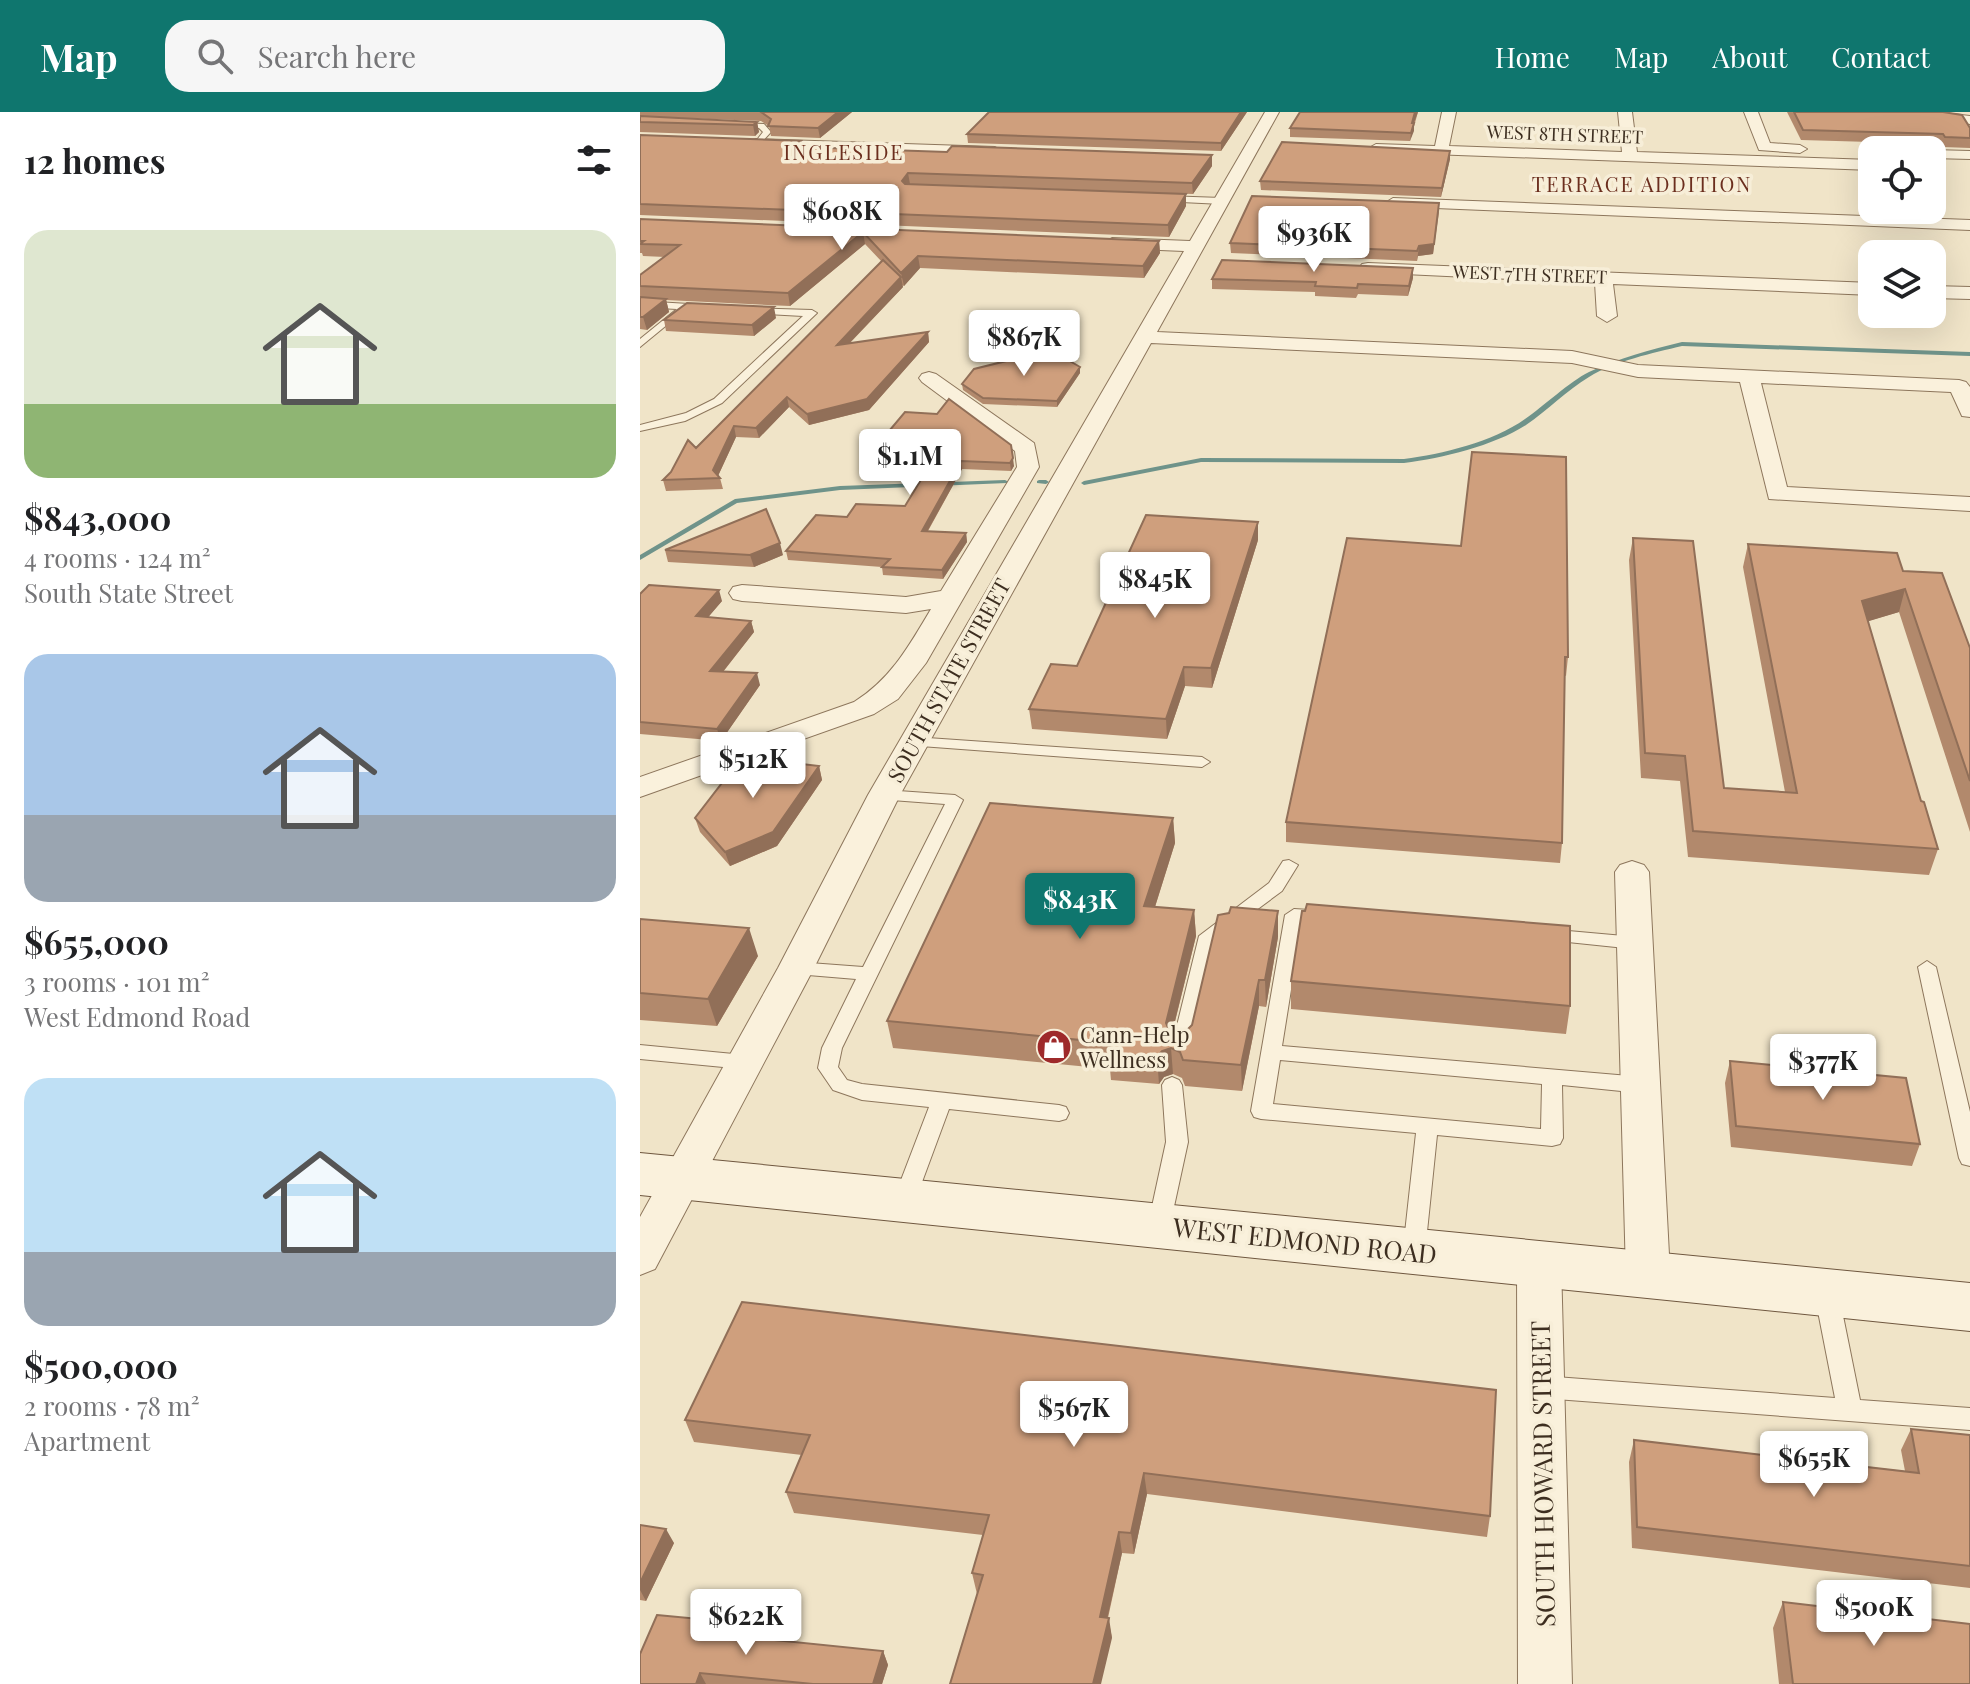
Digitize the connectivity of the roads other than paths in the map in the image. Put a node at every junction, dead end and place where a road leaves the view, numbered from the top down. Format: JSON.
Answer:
{"nodes":[{"id":1,"x":1272,"y":112,"type":"edge"},
{"id":2,"x":1449,"y":112,"type":"edge"},
{"id":3,"x":1625,"y":112,"type":"edge"},
{"id":4,"x":1751,"y":112,"type":"edge"},
{"id":5,"x":1942,"y":112,"type":"edge"},
{"id":6,"x":1970,"y":120,"type":"edge"},
{"id":7,"x":721,"y":125,"type":"edge"},
{"id":8,"x":748,"y":142,"type":"joint"},
{"id":9,"x":1367,"y":147,"type":"edge"},
{"id":10,"x":1441,"y":150,"type":"junction"},
{"id":11,"x":1858,"y":150,"type":"edge"},
{"id":12,"x":1008,"y":152,"type":"edge"},
{"id":13,"x":1946,"y":154,"type":"edge"},
{"id":14,"x":1970,"y":155,"type":"edge"},
{"id":15,"x":1630,"y":156,"type":"junction"},
{"id":16,"x":1858,"y":164,"type":"edge"},
{"id":17,"x":1946,"y":168,"type":"edge"},
{"id":18,"x":1970,"y":169,"type":"edge"},
{"id":19,"x":1230,"y":198,"type":"junction"},
{"id":20,"x":1160,"y":199,"type":"edge"},
{"id":21,"x":1369,"y":202,"type":"edge"},
{"id":22,"x":1970,"y":225,"type":"edge"},
{"id":23,"x":1100,"y":242,"type":"edge"},
{"id":24,"x":1196,"y":256,"type":"junction"},
{"id":25,"x":1347,"y":267,"type":"edge"},
{"id":26,"x":1603,"y":277,"type":"junction"},
{"id":27,"x":1858,"y":288,"type":"edge"},
{"id":28,"x":1946,"y":292,"type":"edge"},
{"id":29,"x":1970,"y":293,"type":"edge"},
{"id":30,"x":640,"y":304,"type":"edge"},
{"id":31,"x":686,"y":307,"type":"junction"},
{"id":32,"x":718,"y":308,"type":"edge"},
{"id":33,"x":733,"y":309,"type":"edge"},
{"id":34,"x":1607,"y":316,"type":"dead end"},
{"id":35,"x":1143,"y":337,"type":"junction"},
{"id":36,"x":640,"y":344,"type":"edge"},
{"id":37,"x":1749,"y":377,"type":"junction"},
{"id":38,"x":929,"y":378,"type":"dead end"},
{"id":39,"x":1970,"y":411,"type":"edge"},
{"id":40,"x":640,"y":428,"type":"edge"},
{"id":41,"x":1970,"y":504,"type":"edge"},
{"id":42,"x":1038,"y":519,"type":"junction"},
{"id":43,"x":997,"y":520,"type":"junction"},
{"id":44,"x":742,"y":593,"type":"dead end"},
{"id":45,"x":950,"y":598,"type":"junction"},
{"id":46,"x":913,"y":742,"type":"junction"},
{"id":47,"x":1202,"y":762,"type":"dead end"},
{"id":48,"x":640,"y":788,"type":"edge"},
{"id":49,"x":884,"y":795,"type":"junction"},
{"id":50,"x":1289,"y":865,"type":"dead end"},
{"id":51,"x":1632,"y":872,"type":"dead end"},
{"id":52,"x":1341,"y":919,"type":"edge"},
{"id":53,"x":1527,"y":934,"type":"edge"},
{"id":54,"x":1635,"y":943,"type":"junction"},
{"id":55,"x":1927,"y":967,"type":"dead end"},
{"id":56,"x":796,"y":968,"type":"junction"},
{"id":57,"x":869,"y":974,"type":"junction"},
{"id":58,"x":1181,"y":1050,"type":"edge"},
{"id":59,"x":640,"y":1052,"type":"edge"},
{"id":60,"x":1271,"y":1052,"type":"junction"},
{"id":61,"x":744,"y":1062,"type":"junction"},
{"id":62,"x":1552,"y":1077,"type":"junction"},
{"id":63,"x":1172,"y":1085,"type":"dead end"},
{"id":64,"x":1641,"y":1085,"type":"junction"},
{"id":65,"x":942,"y":1101,"type":"junction"},
{"id":66,"x":1059,"y":1113,"type":"dead end"},
{"id":67,"x":1427,"y":1126,"type":"junction"},
{"id":68,"x":1970,"y":1158,"type":"edge"},
{"id":69,"x":661,"y":1177,"type":"edge"},
{"id":70,"x":904,"y":1201,"type":"junction"},
{"id":71,"x":1159,"y":1225,"type":"junction"},
{"id":72,"x":1414,"y":1251,"type":"junction"},
{"id":73,"x":640,"y":1257,"type":"edge"},
{"id":74,"x":1539,"y":1263,"type":"junction"},
{"id":75,"x":1648,"y":1274,"type":"junction"},
{"id":76,"x":1826,"y":1293,"type":"junction"},
{"id":77,"x":1970,"y":1307,"type":"edge"},
{"id":78,"x":1541,"y":1387,"type":"junction"},
{"id":79,"x":1850,"y":1410,"type":"junction"},
{"id":80,"x":1970,"y":1419,"type":"edge"},
{"id":81,"x":1545,"y":1684,"type":"edge"}],
"edges":[{"from":1,"to":19,"type":"street","name":"SOUTH STATE STREET"},
{"from":2,"to":10,"type":"street"},
{"from":3,"to":15,"type":"street"},
{"from":4,"to":11,"type":"street"},
{"from":5,"to":6,"type":"street"},
{"from":7,"to":8,"type":"lane"},
{"from":8,"to":12,"type":"street"},
{"from":9,"to":10,"type":"street","name":"WEST 8TH STREET"},
{"from":10,"to":15,"type":"street","name":"WEST 8TH STREET"},
{"from":13,"to":14,"type":"street"},
{"from":15,"to":16,"type":"street","name":"WEST 8TH STREET"},
{"from":17,"to":18,"type":"street"},
{"from":19,"to":20,"type":"lane"},
{"from":19,"to":24,"type":"street","name":"SOUTH STATE STREET"},
{"from":21,"to":22,"type":"street"},
{"from":23,"to":24,"type":"street"},
{"from":24,"to":35,"type":"street","name":"SOUTH STATE STREET"},
{"from":25,"to":26,"type":"street","name":"WEST 7TH STREET"},
{"from":26,"to":27,"type":"street","name":"WEST 7TH STREET"},
{"from":26,"to":34,"type":"street"},
{"from":28,"to":29,"type":"street"},
{"from":30,"to":31,"type":"lane"},
{"from":31,"to":32,"type":"lane"},
{"from":31,"to":36,"type":"lane"},
{"from":33,"to":40,"type":"lane"},
{"from":35,"to":37,"type":"street"},
{"from":35,"to":42,"type":"street","name":"SOUTH STATE STREET"},
{"from":37,"to":39,"type":"street"},
{"from":37,"to":41,"type":"street"},
{"from":38,"to":43,"type":"street"},
{"from":42,"to":43,"type":"street"},
{"from":42,"to":46,"type":"street","name":"SOUTH STATE STREET"},
{"from":43,"to":45,"type":"street"},
{"from":44,"to":45,"type":"street"},
{"from":45,"to":48,"type":"street"},
{"from":46,"to":47,"type":"lane"},
{"from":46,"to":49,"type":"street","name":"SOUTH STATE STREET"},
{"from":49,"to":56,"type":"street","name":"SOUTH STATE STREET"},
{"from":49,"to":57,"type":"lane"},
{"from":50,"to":58,"type":"lane"},
{"from":51,"to":54,"type":"street"},
{"from":52,"to":60,"type":"lane"},
{"from":53,"to":54,"type":"lane"},
{"from":54,"to":64,"type":"street"},
{"from":55,"to":68,"type":"lane"},
{"from":56,"to":57,"type":"lane"},
{"from":56,"to":61,"type":"street","name":"SOUTH STATE STREET"},
{"from":57,"to":65,"type":"lane"},
{"from":59,"to":61,"type":"lane"},
{"from":60,"to":62,"type":"lane"},
{"from":60,"to":67,"type":"lane"},
{"from":61,"to":69,"type":"street","name":"SOUTH STATE STREET"},
{"from":62,"to":64,"type":"lane"},
{"from":62,"to":67,"type":"lane"},
{"from":63,"to":71,"type":"lane"},
{"from":64,"to":75,"type":"street"},
{"from":65,"to":66,"type":"lane"},
{"from":65,"to":70,"type":"lane"},
{"from":67,"to":72,"type":"lane"},
{"from":69,"to":70,"type":"main road","name":"WEST EDMOND ROAD"},
{"from":69,"to":73,"type":"street","name":"SOUTH STATE STREET"},
{"from":70,"to":71,"type":"main road","name":"WEST EDMOND ROAD"},
{"from":71,"to":72,"type":"main road","name":"WEST EDMOND ROAD"},
{"from":72,"to":74,"type":"main road","name":"WEST EDMOND ROAD"},
{"from":74,"to":75,"type":"main road","name":"WEST EDMOND ROAD"},
{"from":74,"to":78,"type":"street","name":"SOUTH HOWARD STREET"},
{"from":75,"to":76,"type":"main road","name":"WEST EDMOND ROAD"},
{"from":76,"to":77,"type":"main road","name":"WEST EDMOND ROAD"},
{"from":76,"to":79,"type":"lane"},
{"from":78,"to":79,"type":"lane"},
{"from":78,"to":81,"type":"street","name":"SOUTH HOWARD STREET"},
{"from":79,"to":80,"type":"lane"}]}
